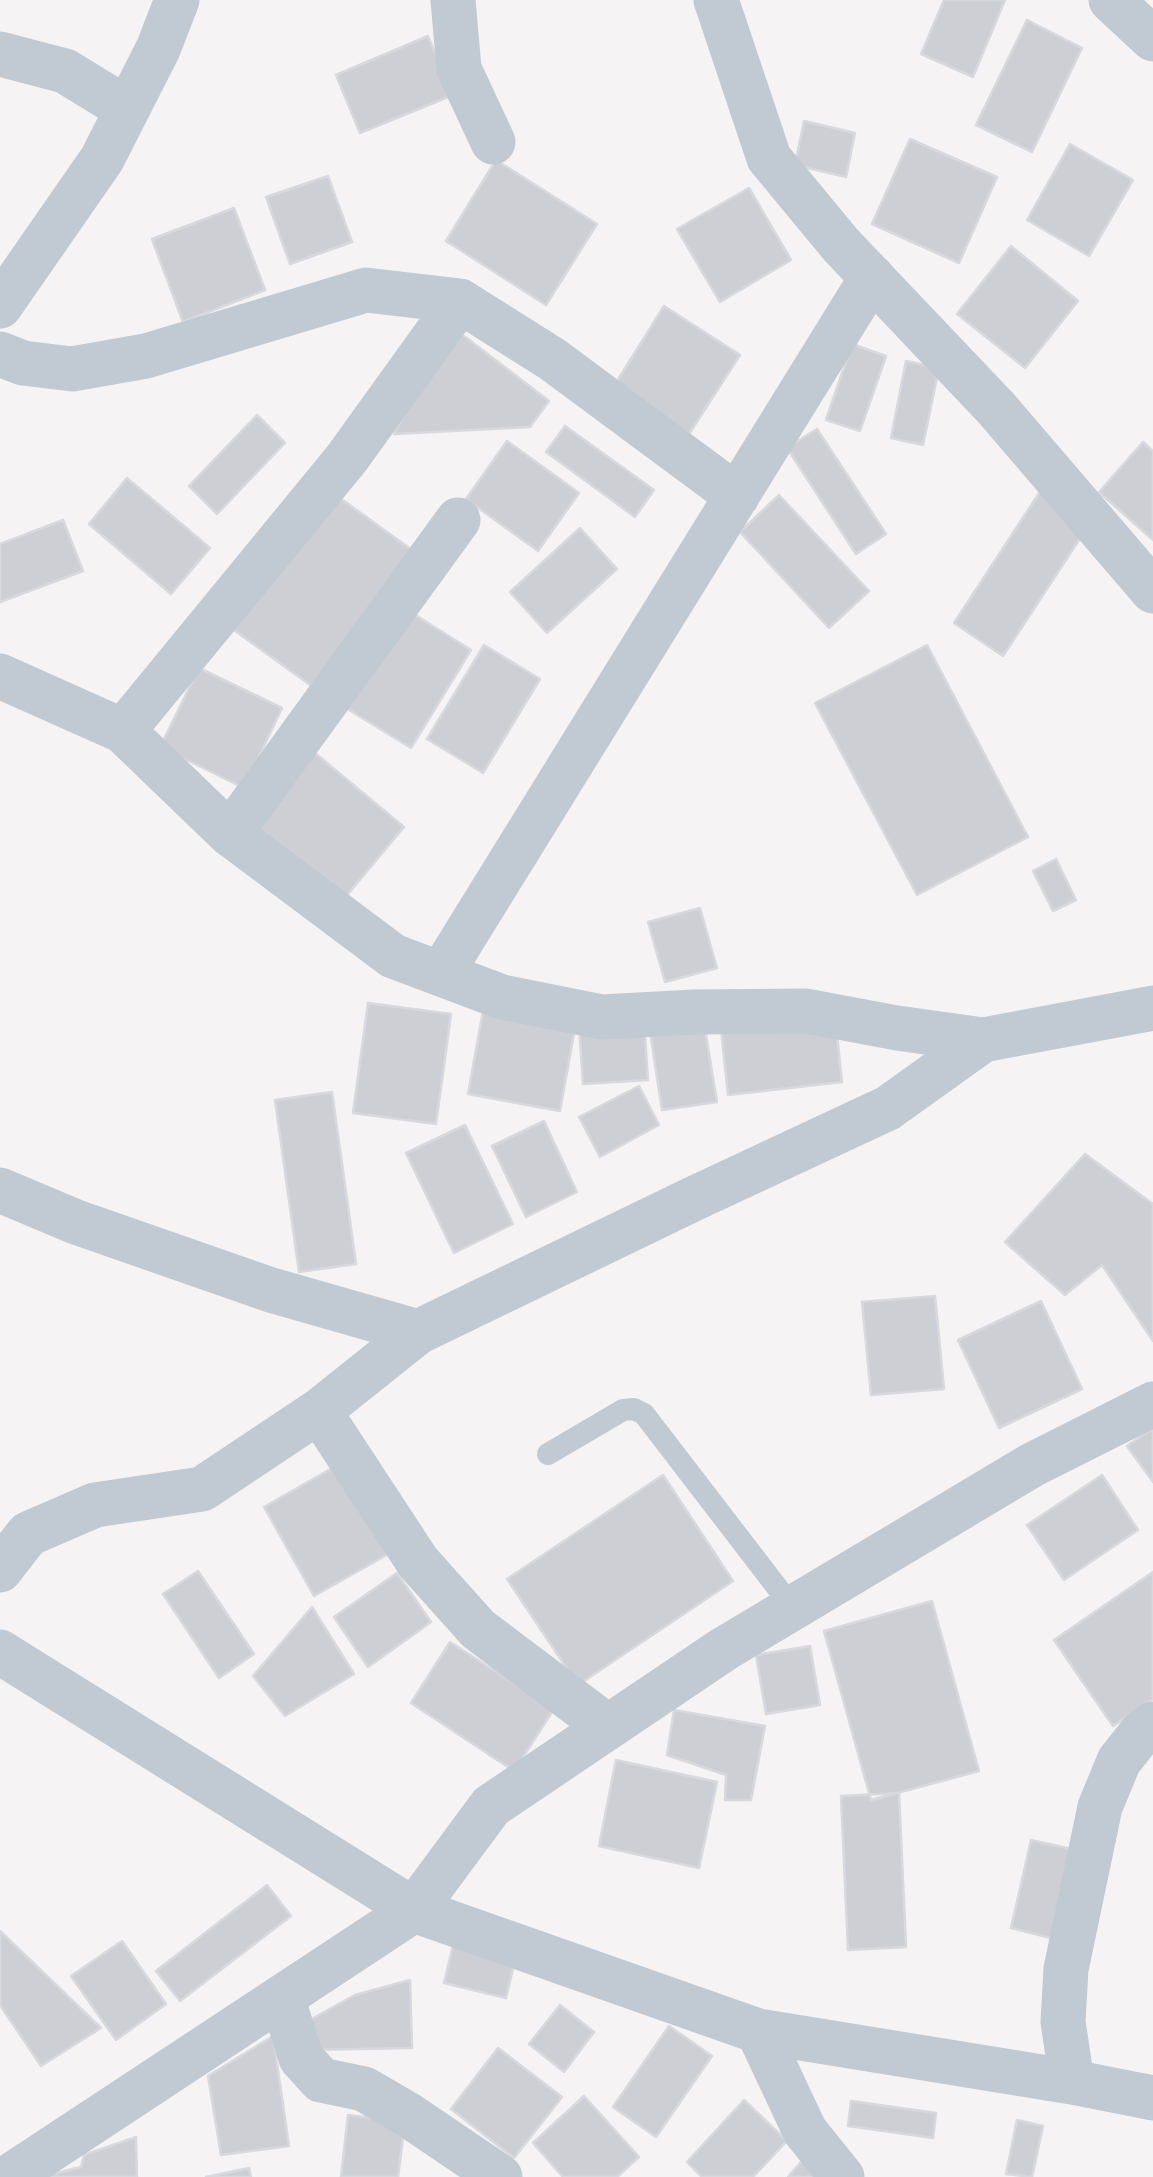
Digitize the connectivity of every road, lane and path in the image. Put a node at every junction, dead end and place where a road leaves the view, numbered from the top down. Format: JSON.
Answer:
{"nodes":[{"id":1,"x":177,"y":0,"type":"edge"},
{"id":2,"x":453,"y":0,"type":"edge"},
{"id":3,"x":716,"y":0,"type":"edge"},
{"id":4,"x":1112,"y":0,"type":"edge"},
{"id":5,"x":1153,"y":38,"type":"edge"},
{"id":6,"x":0,"y":54,"type":"edge"},
{"id":7,"x":127,"y":109,"type":"junction"},
{"id":8,"x":493,"y":142,"type":"dead end"},
{"id":9,"x":872,"y":277,"type":"junction"},
{"id":10,"x":460,"y":300,"type":"junction"},
{"id":11,"x":0,"y":306,"type":"edge"},
{"id":12,"x":0,"y":354,"type":"edge"},
{"id":13,"x":737,"y":496,"type":"junction"},
{"id":14,"x":458,"y":520,"type":"dead end"},
{"id":15,"x":1153,"y":592,"type":"edge"},
{"id":16,"x":0,"y":676,"type":"edge"},
{"id":17,"x":123,"y":731,"type":"junction"},
{"id":18,"x":230,"y":834,"type":"junction"},
{"id":19,"x":441,"y":974,"type":"junction"},
{"id":20,"x":1153,"y":1008,"type":"edge"},
{"id":21,"x":983,"y":1040,"type":"junction"},
{"id":22,"x":0,"y":1190,"type":"edge"},
{"id":23,"x":418,"y":1332,"type":"junction"},
{"id":24,"x":1153,"y":1404,"type":"edge"},
{"id":25,"x":318,"y":1411,"type":"junction"},
{"id":26,"x":548,"y":1454,"type":"dead end"},
{"id":27,"x":0,"y":1570,"type":"edge"},
{"id":28,"x":793,"y":1608,"type":"junction"},
{"id":29,"x":0,"y":1652,"type":"edge"},
{"id":30,"x":1153,"y":1724,"type":"edge"},
{"id":31,"x":608,"y":1727,"type":"junction"},
{"id":32,"x":414,"y":1910,"type":"junction"},
{"id":33,"x":282,"y":1997,"type":"junction"},
{"id":34,"x":758,"y":2031,"type":"junction"},
{"id":35,"x":1072,"y":2082,"type":"junction"},
{"id":36,"x":1153,"y":2098,"type":"edge"},
{"id":37,"x":10,"y":2177,"type":"edge"},
{"id":38,"x":500,"y":2177,"type":"edge"},
{"id":39,"x":842,"y":2177,"type":"edge"}],
"edges":[{"from":1,"to":7,"type":"street"},
{"from":2,"to":8,"type":"street"},
{"from":3,"to":9,"type":"street"},
{"from":4,"to":5,"type":"street"},
{"from":6,"to":7,"type":"street"},
{"from":7,"to":11,"type":"street"},
{"from":9,"to":13,"type":"street"},
{"from":9,"to":15,"type":"street"},
{"from":10,"to":12,"type":"street"},
{"from":10,"to":13,"type":"street"},
{"from":10,"to":17,"type":"street"},
{"from":13,"to":19,"type":"street"},
{"from":14,"to":18,"type":"street"},
{"from":16,"to":17,"type":"street"},
{"from":17,"to":18,"type":"street"},
{"from":18,"to":19,"type":"street"},
{"from":19,"to":21,"type":"street"},
{"from":20,"to":21,"type":"street"},
{"from":21,"to":23,"type":"street"},
{"from":22,"to":23,"type":"street"},
{"from":23,"to":25,"type":"street"},
{"from":24,"to":28,"type":"street"},
{"from":25,"to":27,"type":"street"},
{"from":25,"to":31,"type":"street"},
{"from":26,"to":28,"type":"lane"},
{"from":28,"to":31,"type":"street"},
{"from":29,"to":32,"type":"street"},
{"from":30,"to":35,"type":"street"},
{"from":31,"to":32,"type":"street"},
{"from":32,"to":33,"type":"street"},
{"from":32,"to":34,"type":"street"},
{"from":33,"to":37,"type":"street"},
{"from":33,"to":38,"type":"street"},
{"from":34,"to":35,"type":"street"},
{"from":34,"to":39,"type":"street"},
{"from":35,"to":36,"type":"street"}]}
